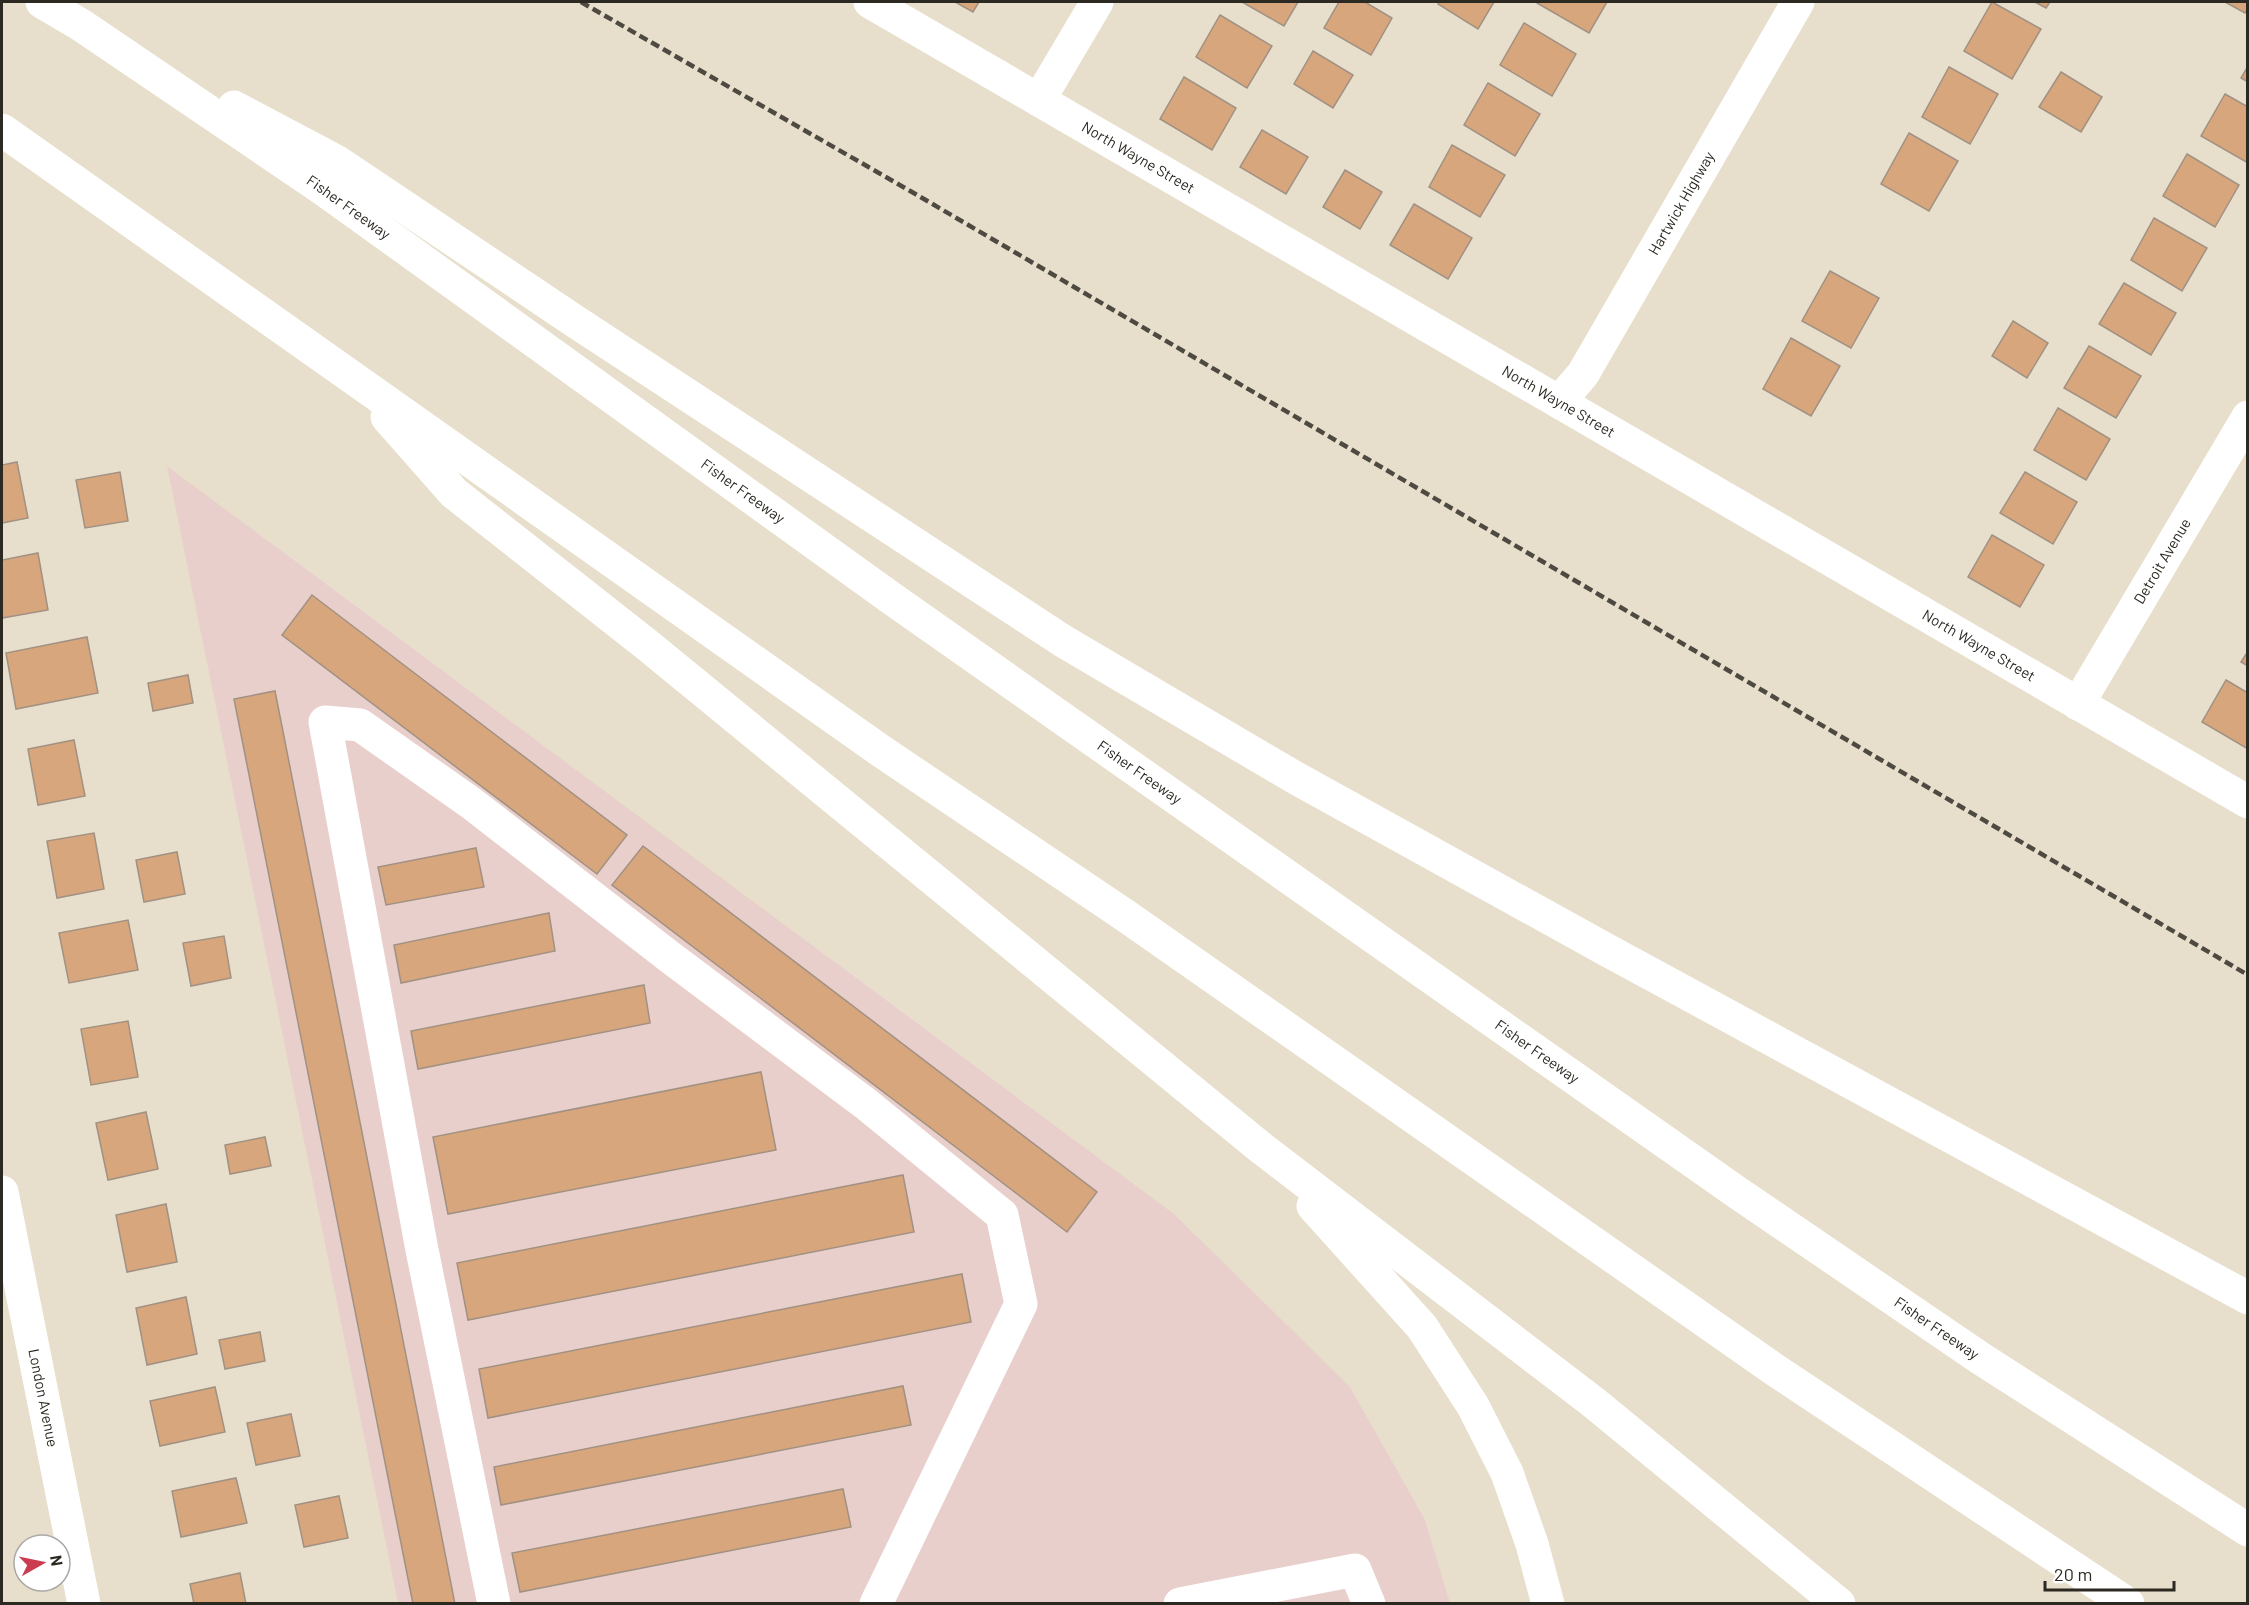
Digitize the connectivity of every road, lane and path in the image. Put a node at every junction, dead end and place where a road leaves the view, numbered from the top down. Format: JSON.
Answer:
{"nodes":[{"id":1,"x":42,"y":2,"type":"edge"},
{"id":2,"x":870,"y":2,"type":"edge"},
{"id":3,"x":1097,"y":2,"type":"edge"},
{"id":4,"x":1798,"y":2,"type":"edge"},
{"id":5,"x":81,"y":25,"type":"junction"},
{"id":6,"x":1040,"y":100,"type":"junction"},
{"id":7,"x":2,"y":130,"type":"edge"},
{"id":8,"x":348,"y":374,"type":"junction"},
{"id":9,"x":1559,"y":402,"type":"junction"},
{"id":10,"x":2247,"y":417,"type":"edge"},
{"id":11,"x":2078,"y":704,"type":"junction"},
{"id":12,"x":2247,"y":802,"type":"edge"},
{"id":13,"x":1260,"y":1147,"type":"junction"},
{"id":14,"x":2,"y":1192,"type":"edge"},
{"id":15,"x":2247,"y":1298,"type":"edge"},
{"id":16,"x":2247,"y":1530,"type":"edge"},
{"id":17,"x":2127,"y":1603,"type":"edge"},
{"id":18,"x":84,"y":1604,"type":"edge"},
{"id":19,"x":494,"y":1604,"type":"edge"},
{"id":20,"x":876,"y":1604,"type":"edge"},
{"id":21,"x":1180,"y":1604,"type":"edge"},
{"id":22,"x":1369,"y":1604,"type":"edge"},
{"id":23,"x":1548,"y":1604,"type":"edge"},
{"id":24,"x":1839,"y":1604,"type":"edge"}],
"edges":[{"from":1,"to":5,"type":"main road","name":"Fisher Freeway"},
{"from":2,"to":6,"type":"main road","name":"North Wayne Street"},
{"from":3,"to":6,"type":"main road"},
{"from":4,"to":9,"type":"main road","name":"Hartwick Highway"},
{"from":5,"to":15,"type":"main road"},
{"from":5,"to":16,"type":"main road","name":"Fisher Freeway"},
{"from":6,"to":9,"type":"main road","name":"North Wayne Street"},
{"from":7,"to":8,"type":"main road"},
{"from":8,"to":13,"type":"main road"},
{"from":8,"to":17,"type":"main road"},
{"from":9,"to":11,"type":"main road","name":"North Wayne Street"},
{"from":10,"to":11,"type":"main road","name":"Detroit Avenue"},
{"from":11,"to":12,"type":"main road","name":"North Wayne Street"},
{"from":13,"to":23,"type":"main road"},
{"from":13,"to":24,"type":"main road"},
{"from":14,"to":18,"type":"main road","name":"London Avenue"},
{"from":19,"to":20,"type":"main road"},
{"from":21,"to":22,"type":"main road"}]}
